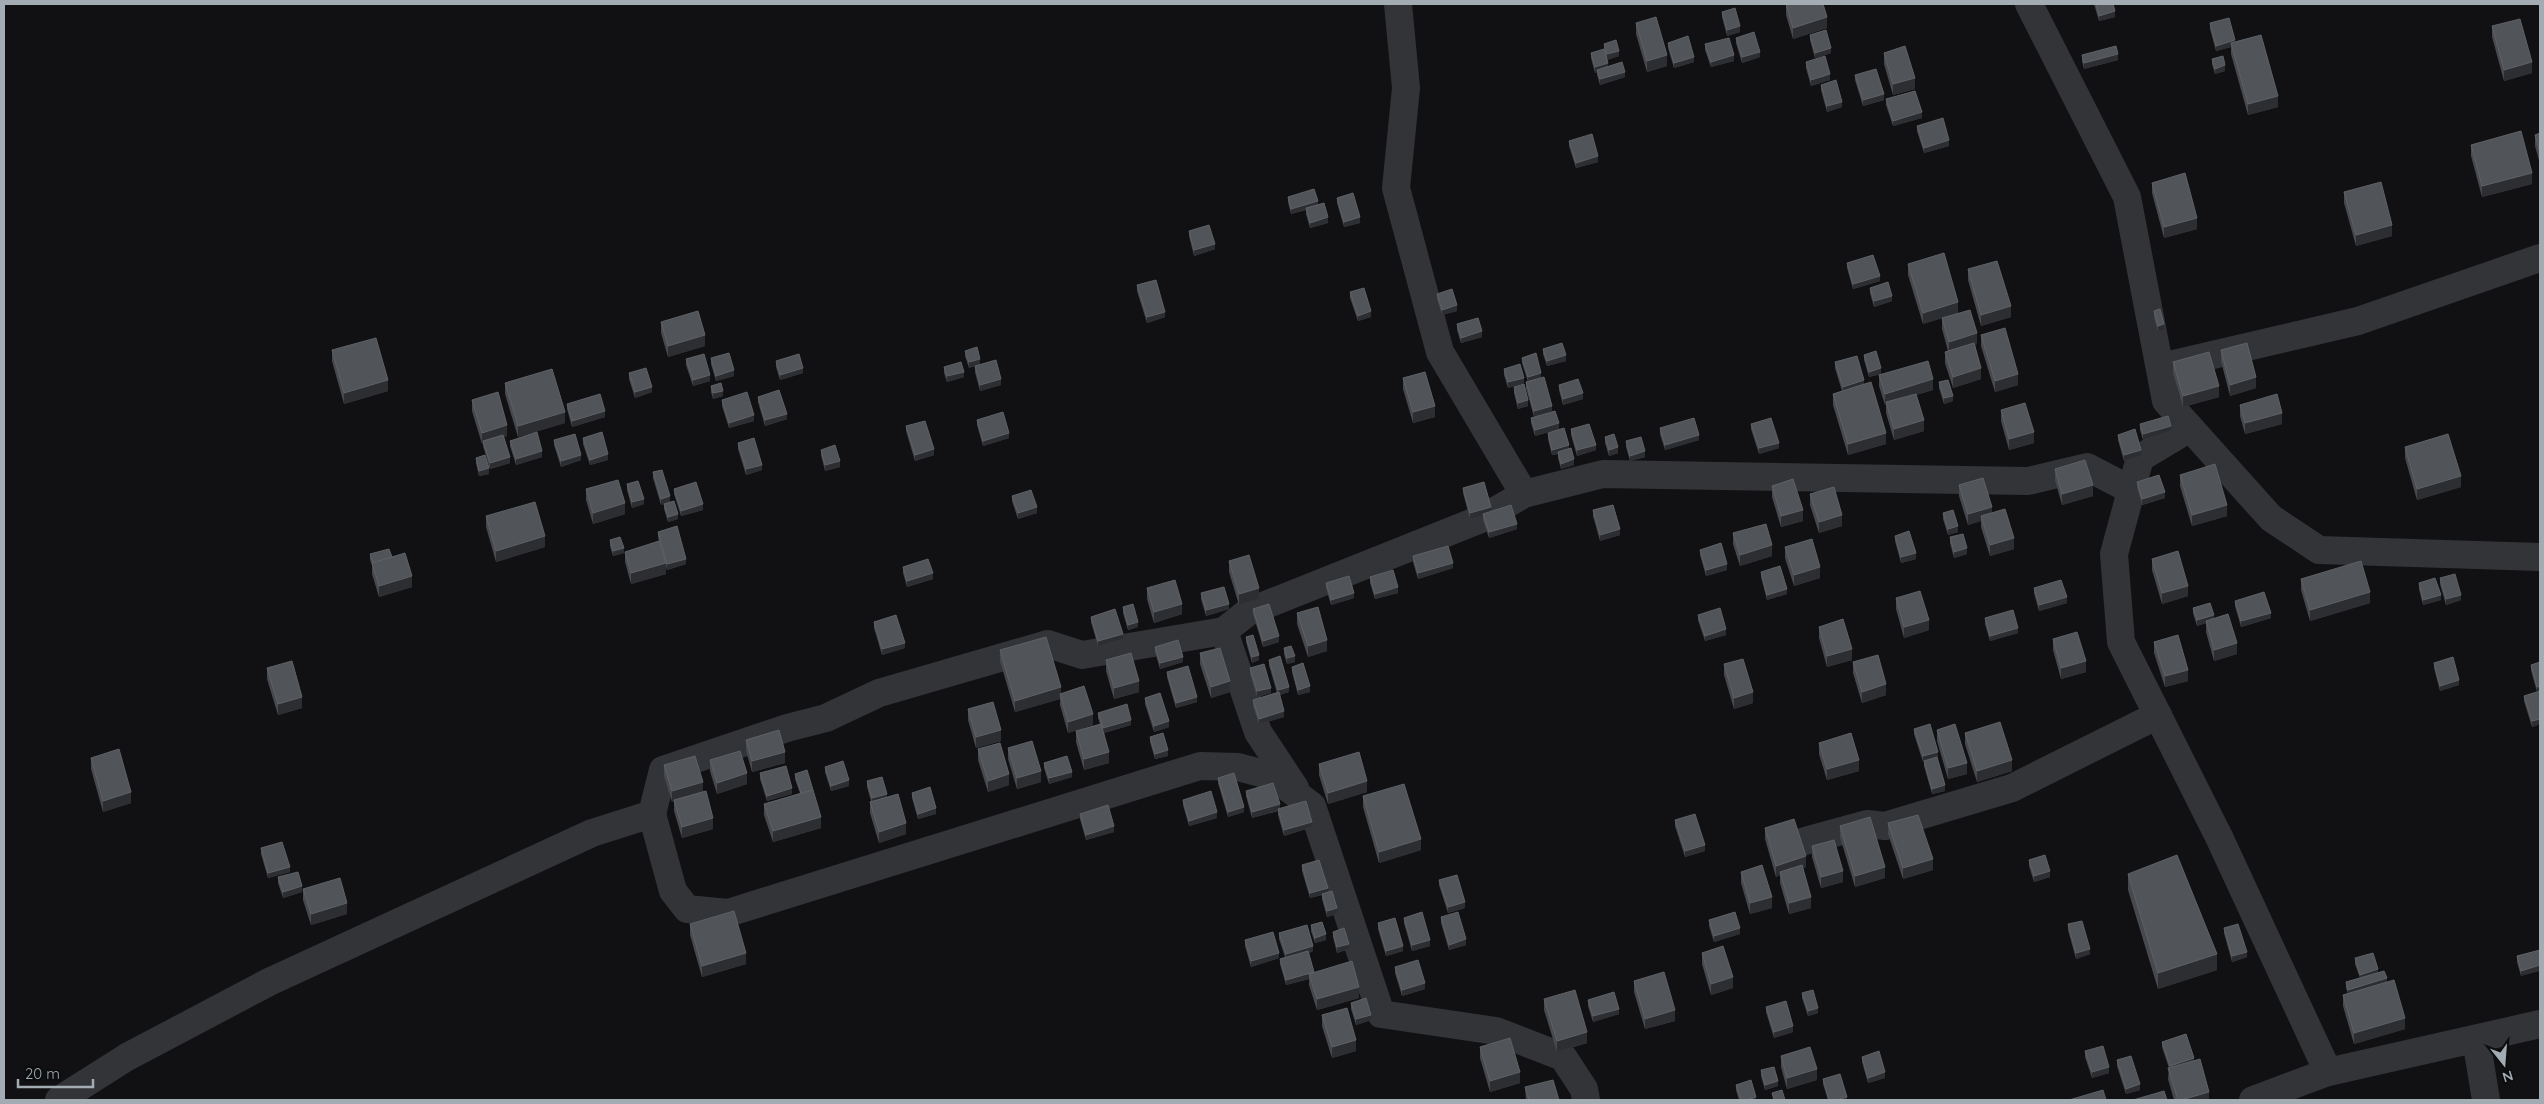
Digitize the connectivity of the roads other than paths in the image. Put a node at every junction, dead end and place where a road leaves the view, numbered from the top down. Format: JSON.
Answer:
{"nodes":[{"id":1,"x":1398,"y":4,"type":"edge"},
{"id":2,"x":2028,"y":4,"type":"edge"},
{"id":3,"x":2540,"y":258,"type":"edge"},
{"id":4,"x":2161,"y":367,"type":"junction"},
{"id":5,"x":2190,"y":428,"type":"junction"},
{"id":6,"x":2132,"y":490,"type":"junction"},
{"id":7,"x":1524,"y":494,"type":"junction"},
{"id":8,"x":2540,"y":557,"type":"edge"},
{"id":9,"x":1224,"y":631,"type":"junction"},
{"id":10,"x":2158,"y":715,"type":"junction"},
{"id":11,"x":1300,"y":795,"type":"junction"},
{"id":12,"x":652,"y":814,"type":"junction"},
{"id":13,"x":1805,"y":841,"type":"dead end"},
{"id":14,"x":2540,"y":1024,"type":"edge"},
{"id":15,"x":2476,"y":1039,"type":"junction"},
{"id":16,"x":2328,"y":1072,"type":"junction"},
{"id":17,"x":60,"y":1100,"type":"edge"},
{"id":18,"x":1586,"y":1100,"type":"edge"},
{"id":19,"x":2253,"y":1100,"type":"edge"},
{"id":20,"x":2486,"y":1100,"type":"edge"}],
"edges":[{"from":1,"to":7,"type":"street"},
{"from":2,"to":4,"type":"street"},
{"from":3,"to":4,"type":"street"},
{"from":4,"to":5,"type":"street"},
{"from":5,"to":6,"type":"street"},
{"from":5,"to":8,"type":"street"},
{"from":6,"to":7,"type":"street"},
{"from":6,"to":10,"type":"street"},
{"from":7,"to":9,"type":"street"},
{"from":9,"to":11,"type":"street"},
{"from":9,"to":12,"type":"street"},
{"from":10,"to":13,"type":"street"},
{"from":10,"to":16,"type":"street"},
{"from":11,"to":12,"type":"street"},
{"from":11,"to":18,"type":"street"},
{"from":12,"to":17,"type":"street"},
{"from":14,"to":15,"type":"street"},
{"from":15,"to":16,"type":"street"},
{"from":15,"to":20,"type":"street"},
{"from":16,"to":19,"type":"street"}]}
